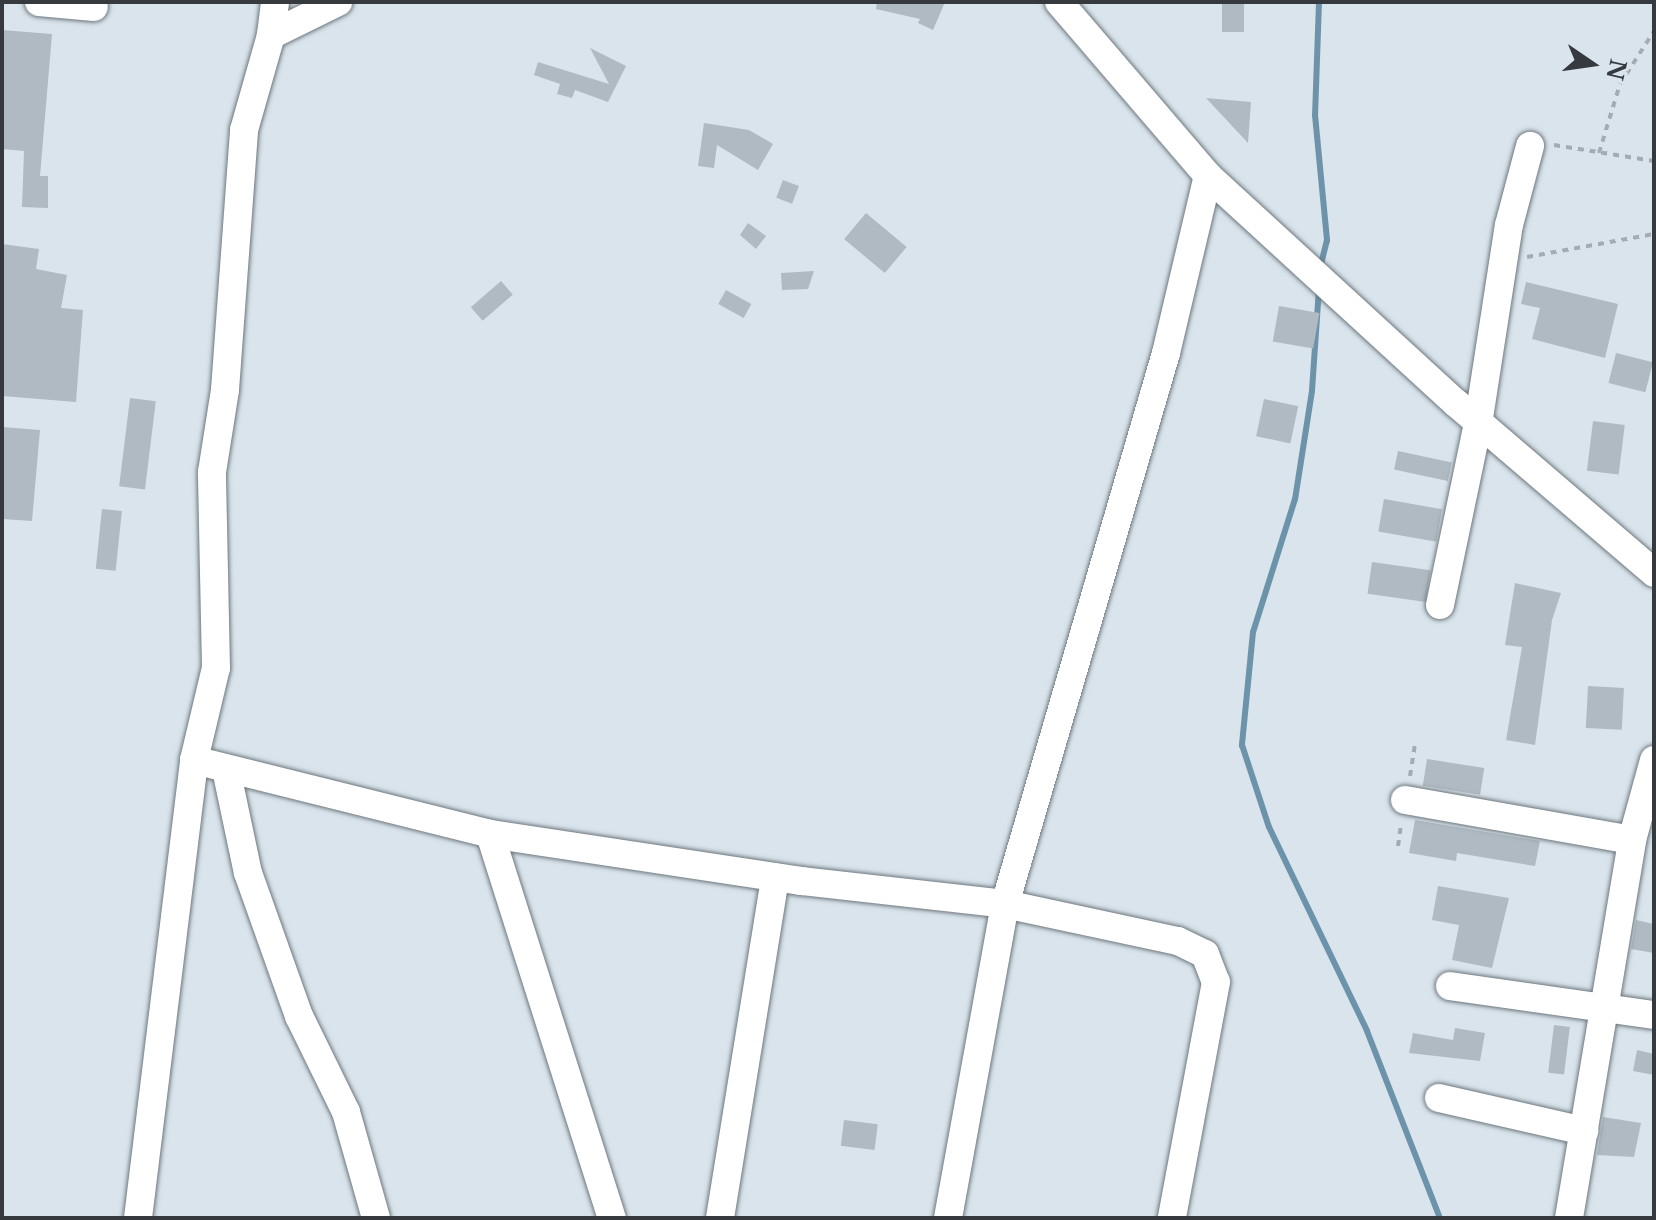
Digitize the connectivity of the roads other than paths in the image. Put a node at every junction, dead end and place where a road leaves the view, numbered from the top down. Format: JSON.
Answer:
{"nodes":[{"id":1,"x":39,"y":2,"type":"edge"},
{"id":2,"x":275,"y":2,"type":"edge"},
{"id":3,"x":338,"y":2,"type":"edge"},
{"id":4,"x":1059,"y":2,"type":"edge"},
{"id":5,"x":94,"y":7,"type":"dead end"},
{"id":6,"x":271,"y":35,"type":"junction"},
{"id":7,"x":1530,"y":146,"type":"road end"},
{"id":8,"x":1208,"y":176,"type":"junction"},
{"id":9,"x":1479,"y":418,"type":"junction"},
{"id":10,"x":1654,"y":573,"type":"edge"},
{"id":11,"x":1440,"y":605,"type":"dead end"},
{"id":12,"x":194,"y":760,"type":"junction"},
{"id":13,"x":1654,"y":760,"type":"edge"},
{"id":14,"x":226,"y":769,"type":"junction"},
{"id":15,"x":1405,"y":800,"type":"dead end"},
{"id":16,"x":490,"y":834,"type":"junction"},
{"id":17,"x":1632,"y":840,"type":"junction"},
{"id":18,"x":775,"y":877,"type":"junction"},
{"id":19,"x":1005,"y":904,"type":"junction"},
{"id":20,"x":1450,"y":986,"type":"dead end"},
{"id":21,"x":1601,"y":1010,"type":"junction"},
{"id":22,"x":1654,"y":1015,"type":"edge"},
{"id":23,"x":1439,"y":1098,"type":"dead end"},
{"id":24,"x":1584,"y":1131,"type":"junction"},
{"id":25,"x":138,"y":1218,"type":"edge"},
{"id":26,"x":376,"y":1218,"type":"edge"},
{"id":27,"x":612,"y":1218,"type":"edge"},
{"id":28,"x":720,"y":1218,"type":"edge"},
{"id":29,"x":948,"y":1218,"type":"edge"},
{"id":30,"x":1172,"y":1218,"type":"edge"},
{"id":31,"x":1569,"y":1218,"type":"edge"}],
"edges":[{"from":1,"to":5,"type":"street"},
{"from":2,"to":6,"type":"street"},
{"from":3,"to":6,"type":"street"},
{"from":4,"to":8,"type":"street"},
{"from":6,"to":12,"type":"street"},
{"from":7,"to":9,"type":"street"},
{"from":8,"to":9,"type":"street"},
{"from":8,"to":19,"type":"street"},
{"from":9,"to":10,"type":"street"},
{"from":9,"to":11,"type":"street"},
{"from":12,"to":14,"type":"street"},
{"from":12,"to":25,"type":"street"},
{"from":13,"to":17,"type":"street"},
{"from":14,"to":16,"type":"street"},
{"from":14,"to":26,"type":"street"},
{"from":15,"to":17,"type":"street"},
{"from":16,"to":18,"type":"street"},
{"from":16,"to":27,"type":"street"},
{"from":17,"to":21,"type":"street"},
{"from":18,"to":19,"type":"street"},
{"from":18,"to":28,"type":"street"},
{"from":19,"to":29,"type":"street"},
{"from":19,"to":30,"type":"street"},
{"from":20,"to":21,"type":"street"},
{"from":21,"to":22,"type":"street"},
{"from":21,"to":24,"type":"street"},
{"from":23,"to":24,"type":"street"},
{"from":24,"to":31,"type":"street"}]}
